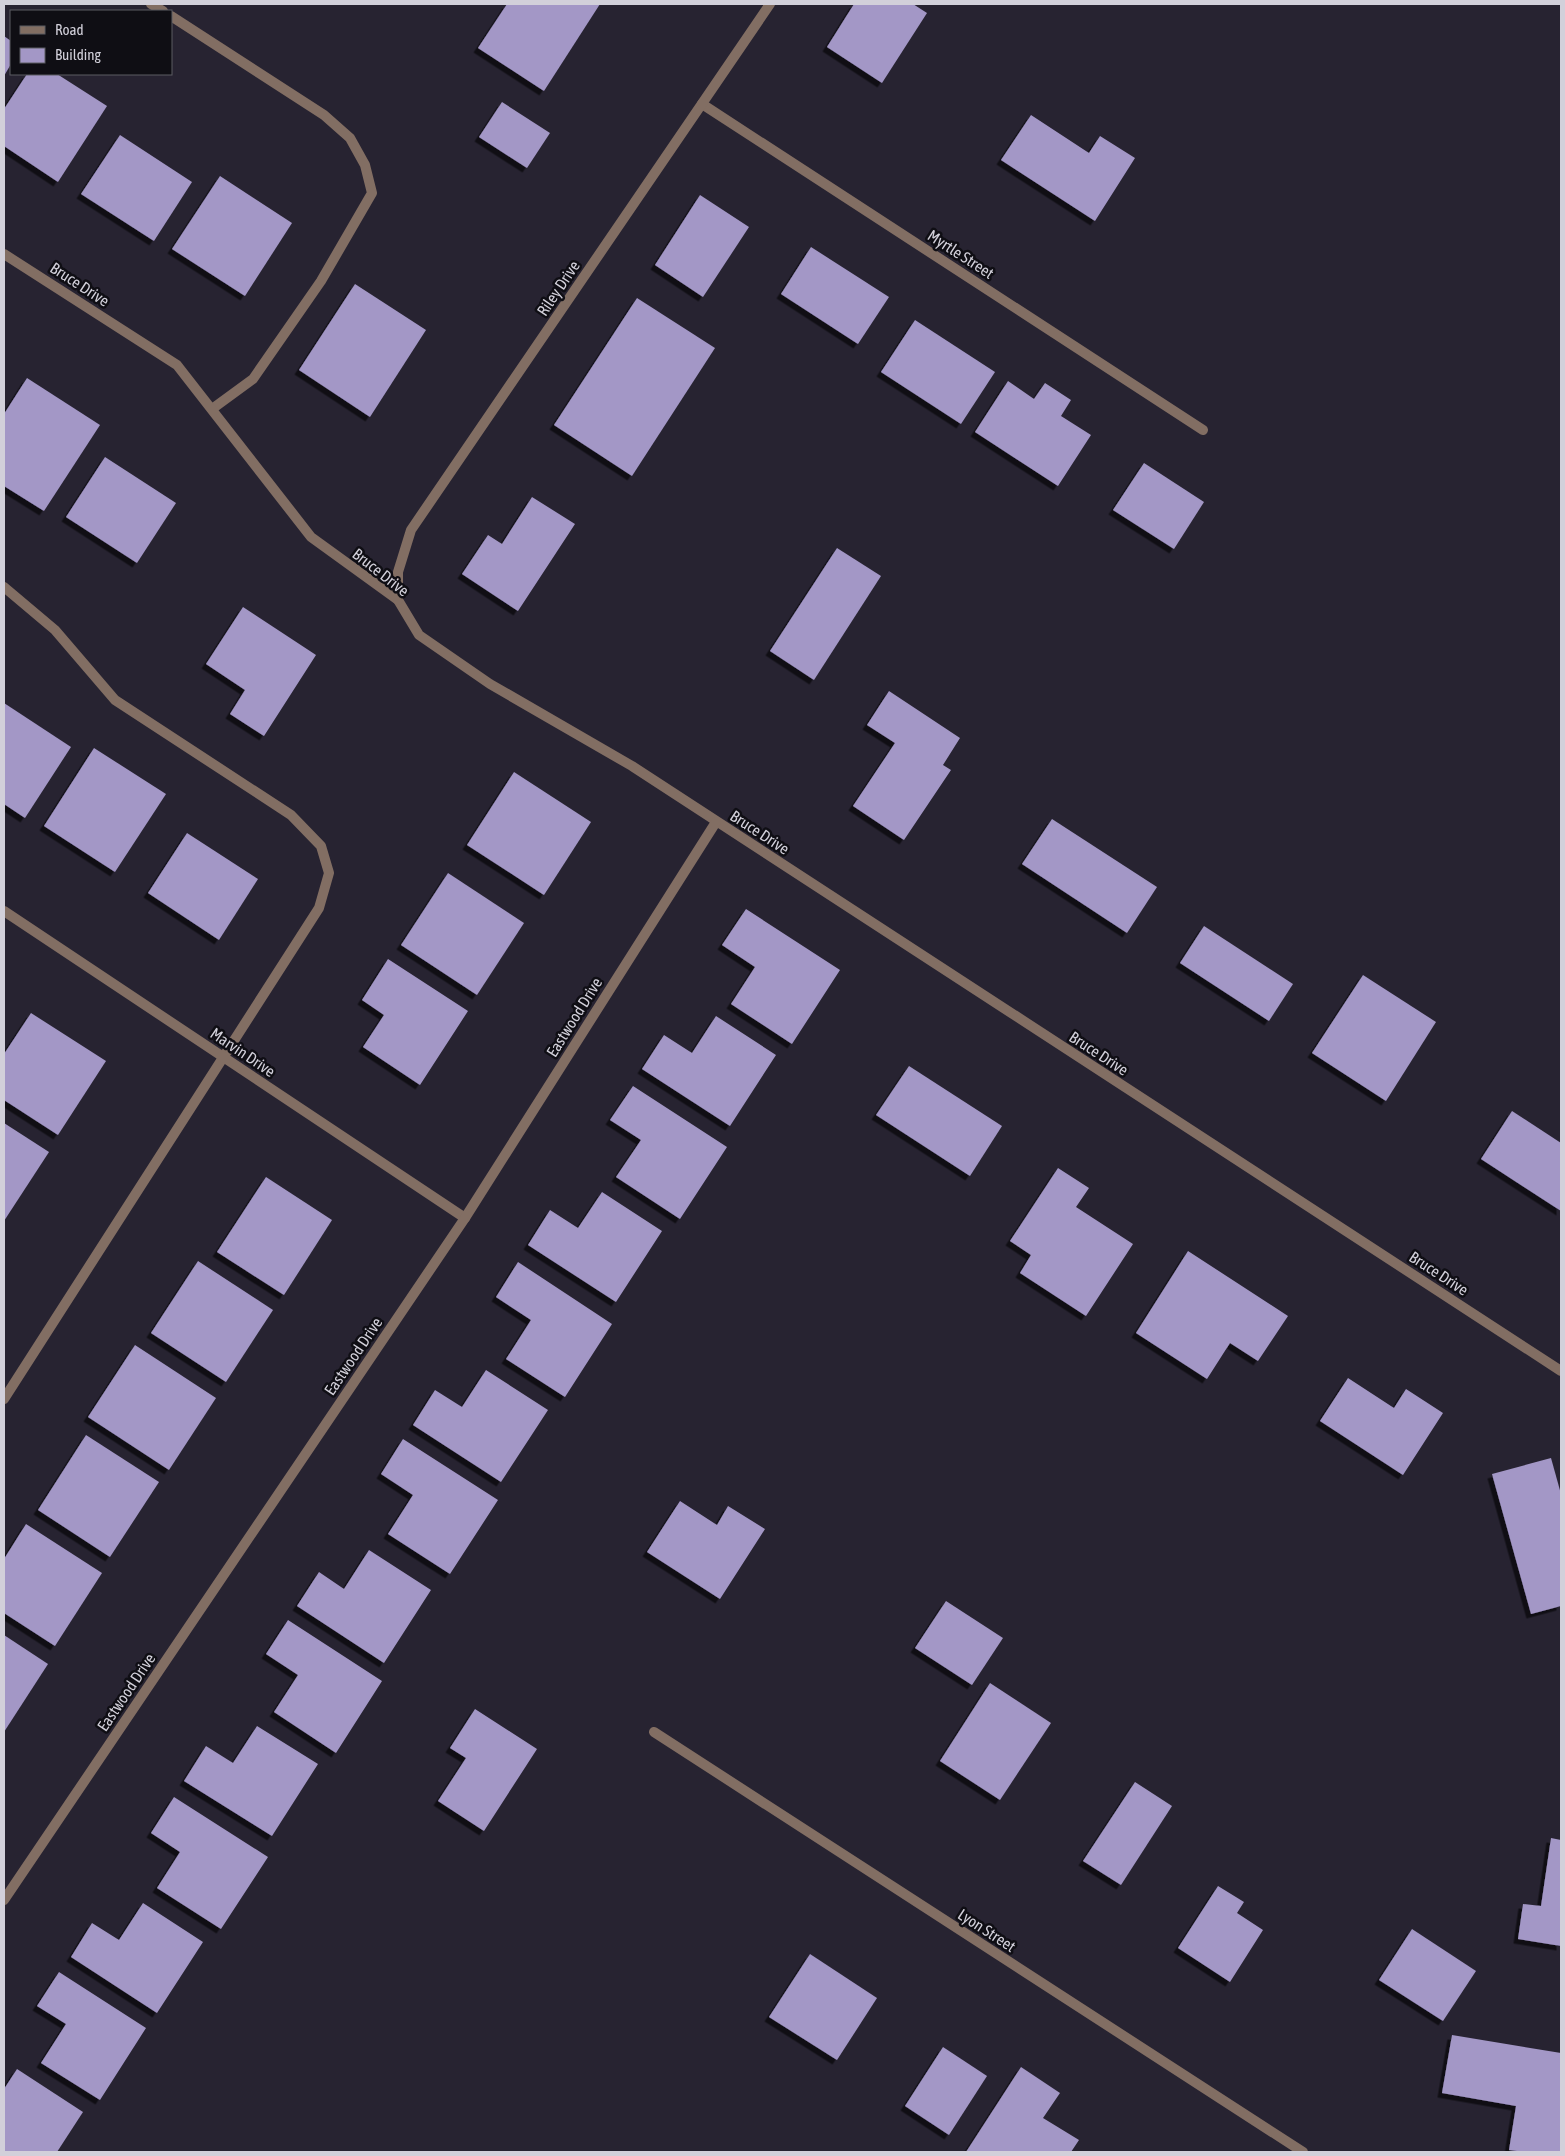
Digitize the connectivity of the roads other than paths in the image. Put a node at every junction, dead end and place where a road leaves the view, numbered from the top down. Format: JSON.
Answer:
{"nodes":[{"id":1,"x":770,"y":4,"type":"edge"},
{"id":2,"x":172,"y":17,"type":"edge"},
{"id":3,"x":702,"y":104,"type":"junction"},
{"id":4,"x":4,"y":254,"type":"edge"},
{"id":5,"x":212,"y":409,"type":"junction"},
{"id":6,"x":1203,"y":430,"type":"dead end"},
{"id":7,"x":4,"y":587,"type":"edge"},
{"id":8,"x":398,"y":600,"type":"junction"},
{"id":9,"x":716,"y":822,"type":"junction"},
{"id":10,"x":4,"y":911,"type":"edge"},
{"id":11,"x":222,"y":1057,"type":"junction"},
{"id":12,"x":465,"y":1218,"type":"junction"},
{"id":13,"x":1561,"y":1371,"type":"edge"},
{"id":14,"x":4,"y":1399,"type":"edge"},
{"id":15,"x":654,"y":1732,"type":"dead end"},
{"id":16,"x":4,"y":1900,"type":"edge"},
{"id":17,"x":1303,"y":2152,"type":"edge"}],
"edges":[{"from":1,"to":3,"type":"street","name":"Riley Drive"},
{"from":2,"to":5,"type":"street"},
{"from":3,"to":6,"type":"street","name":"Myrtle Street"},
{"from":3,"to":8,"type":"street","name":"Riley Drive"},
{"from":4,"to":5,"type":"street","name":"Bruce Drive"},
{"from":5,"to":8,"type":"street","name":"Bruce Drive"},
{"from":7,"to":11,"type":"street"},
{"from":8,"to":9,"type":"street","name":"Bruce Drive"},
{"from":9,"to":12,"type":"street","name":"Eastwood Drive"},
{"from":9,"to":13,"type":"street","name":"Bruce Drive"},
{"from":10,"to":11,"type":"street","name":"Marvin Drive"},
{"from":11,"to":12,"type":"street","name":"Marvin Drive"},
{"from":11,"to":14,"type":"street"},
{"from":12,"to":16,"type":"street","name":"Eastwood Drive"},
{"from":15,"to":17,"type":"street","name":"Lyon Street"}]}
